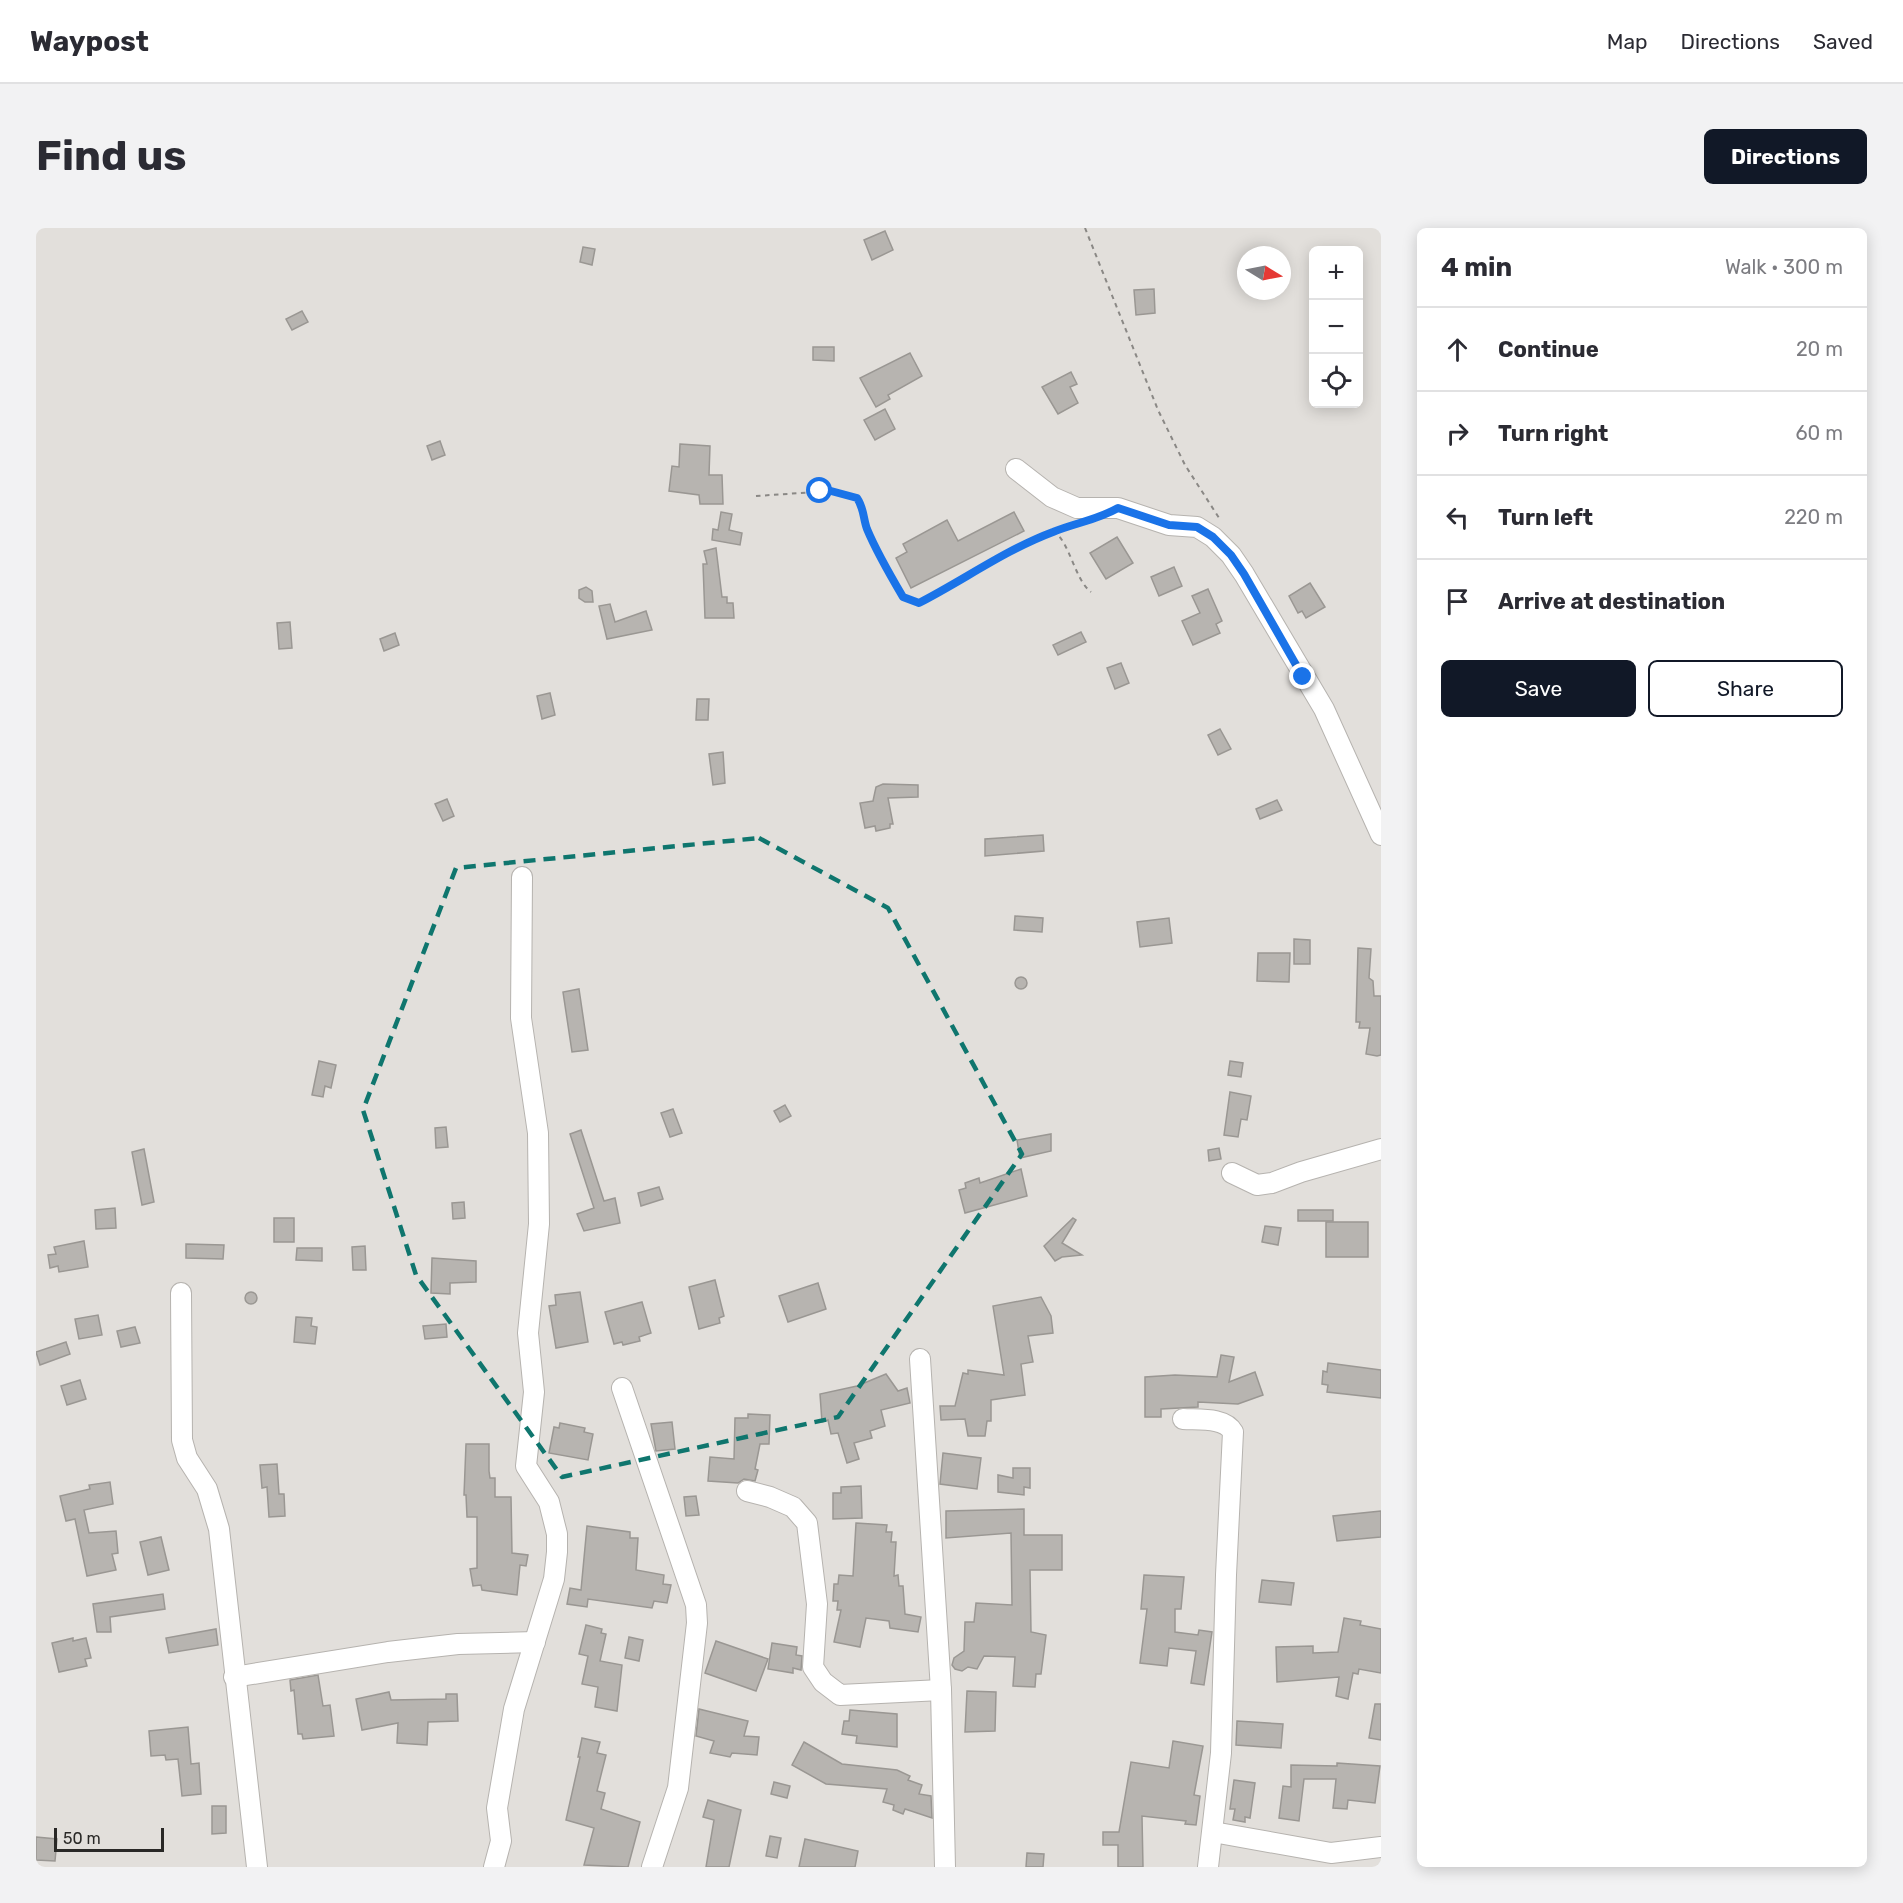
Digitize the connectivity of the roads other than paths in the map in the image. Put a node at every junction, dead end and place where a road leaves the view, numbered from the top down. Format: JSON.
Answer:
{"nodes":[{"id":1,"x":1016,"y":469,"type":"dead end"},
{"id":2,"x":1381,"y":835,"type":"edge"},
{"id":3,"x":522,"y":877,"type":"dead end"},
{"id":4,"x":1381,"y":1149,"type":"edge"},
{"id":5,"x":1232,"y":1173,"type":"dead end"},
{"id":6,"x":181,"y":1293,"type":"dead end"},
{"id":7,"x":920,"y":1359,"type":"dead end"},
{"id":8,"x":622,"y":1388,"type":"dead end"},
{"id":9,"x":1183,"y":1419,"type":"dead end"},
{"id":10,"x":747,"y":1491,"type":"dead end"},
{"id":11,"x":534,"y":1642,"type":"junction"},
{"id":12,"x":234,"y":1677,"type":"junction"},
{"id":13,"x":941,"y":1690,"type":"junction"},
{"id":14,"x":1213,"y":1832,"type":"junction"},
{"id":15,"x":1381,"y":1847,"type":"edge"},
{"id":16,"x":257,"y":1867,"type":"edge"},
{"id":17,"x":494,"y":1867,"type":"edge"},
{"id":18,"x":652,"y":1867,"type":"edge"},
{"id":19,"x":945,"y":1867,"type":"edge"},
{"id":20,"x":1208,"y":1867,"type":"edge"}],
"edges":[{"from":1,"to":2,"type":"street"},
{"from":3,"to":11,"type":"street"},
{"from":4,"to":5,"type":"street"},
{"from":6,"to":12,"type":"street"},
{"from":7,"to":13,"type":"street"},
{"from":8,"to":18,"type":"street"},
{"from":9,"to":14,"type":"street"},
{"from":10,"to":13,"type":"street"},
{"from":11,"to":12,"type":"street"},
{"from":11,"to":17,"type":"street"},
{"from":12,"to":16,"type":"street"},
{"from":13,"to":19,"type":"street"},
{"from":14,"to":15,"type":"street"},
{"from":14,"to":20,"type":"street"}]}
